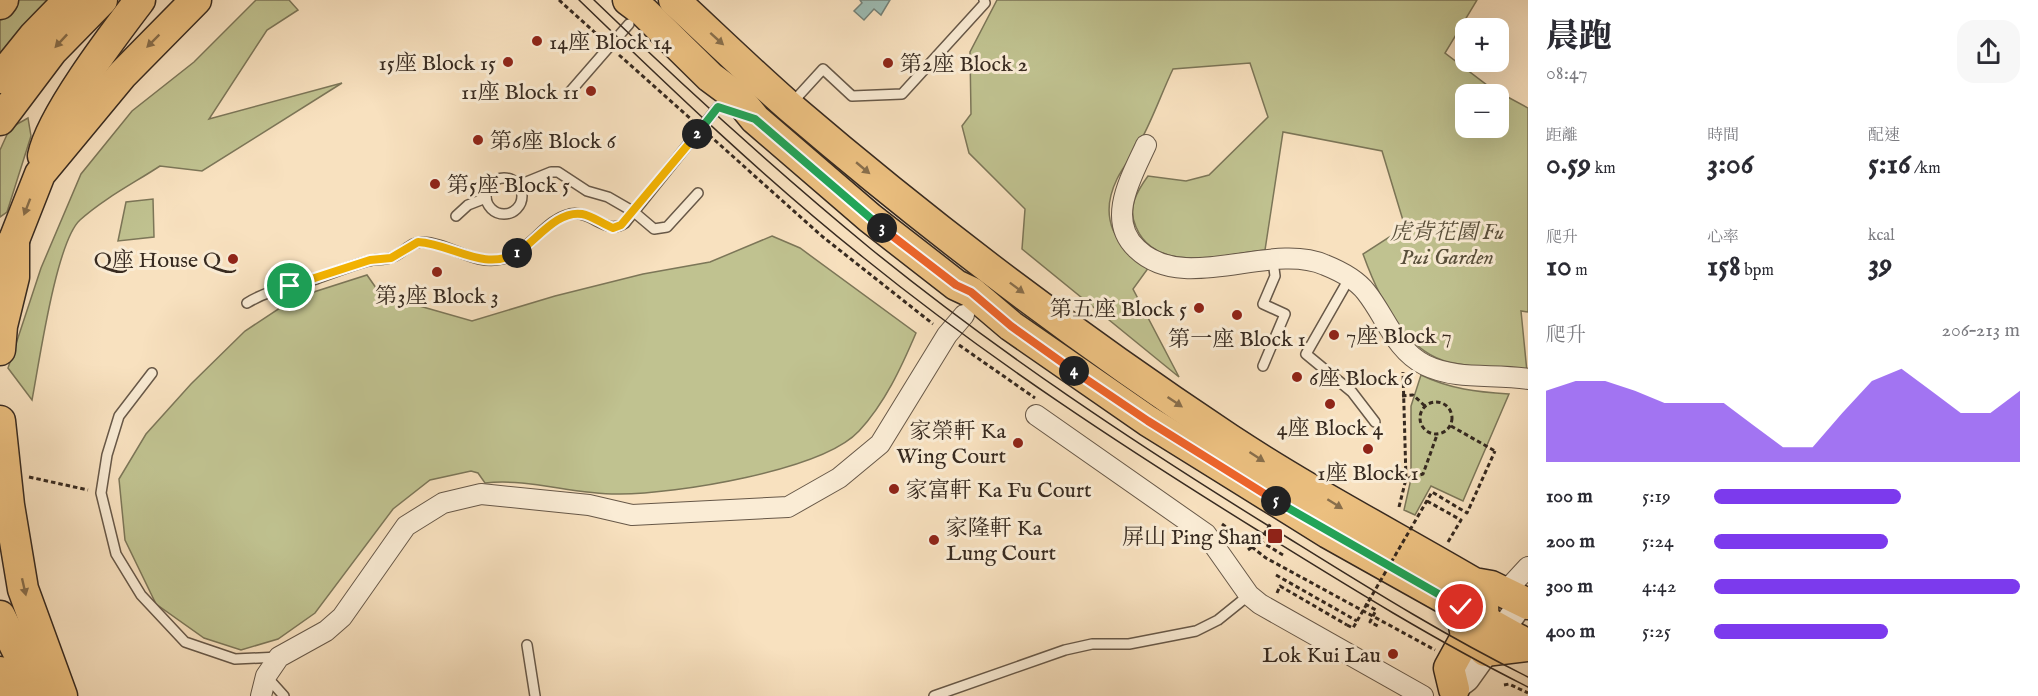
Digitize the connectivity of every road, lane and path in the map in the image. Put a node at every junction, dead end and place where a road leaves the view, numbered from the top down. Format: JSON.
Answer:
{"nodes":[{"id":1,"x":3,"y":0,"type":"edge"},
{"id":2,"x":69,"y":0,"type":"edge"},
{"id":3,"x":102,"y":0,"type":"edge"},
{"id":4,"x":140,"y":0,"type":"edge"},
{"id":5,"x":196,"y":0,"type":"edge"},
{"id":6,"x":559,"y":0,"type":"edge"},
{"id":7,"x":674,"y":0,"type":"edge"},
{"id":8,"x":984,"y":0,"type":"edge"},
{"id":9,"x":0,"y":4,"type":"edge"},
{"id":10,"x":627,"y":8,"type":"edge"},
{"id":11,"x":603,"y":40,"type":"dead end"},
{"id":12,"x":613,"y":49,"type":"dead end"},
{"id":13,"x":711,"y":77,"type":"junction"},
{"id":14,"x":0,"y":78,"type":"edge"},
{"id":15,"x":569,"y":93,"type":"dead end"},
{"id":16,"x":789,"y":106,"type":"junction"},
{"id":17,"x":718,"y":107,"type":"junction"},
{"id":18,"x":741,"y":115,"type":"junction"},
{"id":19,"x":0,"y":120,"type":"edge"},
{"id":20,"x":694,"y":122,"type":"dead end"},
{"id":21,"x":708,"y":134,"type":"dead end"},
{"id":22,"x":1146,"y":145,"type":"dead end"},
{"id":23,"x":40,"y":174,"type":"junction"},
{"id":24,"x":519,"y":185,"type":"junction"},
{"id":25,"x":698,"y":193,"type":"dead end"},
{"id":26,"x":486,"y":198,"type":"junction"},
{"id":27,"x":634,"y":212,"type":"junction"},
{"id":28,"x":456,"y":216,"type":"dead end"},
{"id":29,"x":5,"y":248,"type":"edge"},
{"id":30,"x":1273,"y":261,"type":"junction"},
{"id":31,"x":1350,"y":277,"type":"junction"},
{"id":32,"x":956,"y":285,"type":"junction"},
{"id":33,"x":247,"y":303,"type":"dead end"},
{"id":34,"x":964,"y":315,"type":"junction"},
{"id":35,"x":932,"y":321,"type":"dead end"},
{"id":36,"x":1004,"y":321,"type":"junction"},
{"id":37,"x":964,"y":349,"type":"dead end"},
{"id":38,"x":0,"y":350,"type":"edge"},
{"id":39,"x":1263,"y":366,"type":"dead end"},
{"id":40,"x":1403,"y":366,"type":"dead end"},
{"id":41,"x":152,"y":373,"type":"dead end"},
{"id":42,"x":1528,"y":379,"type":"edge"},
{"id":43,"x":1402,"y":396,"type":"junction"},
{"id":44,"x":1425,"y":406,"type":"junction"},
{"id":45,"x":1039,"y":409,"type":"joint"},
{"id":46,"x":1375,"y":422,"type":"dead end"},
{"id":47,"x":1451,"y":426,"type":"junction"},
{"id":48,"x":1437,"y":435,"type":"junction"},
{"id":49,"x":1,"y":437,"type":"edge"},
{"id":50,"x":28,"y":477,"type":"dead end"},
{"id":51,"x":1406,"y":479,"type":"junction"},
{"id":52,"x":101,"y":493,"type":"junction"},
{"id":53,"x":1426,"y":501,"type":"junction"},
{"id":54,"x":1399,"y":507,"type":"dead end"},
{"id":55,"x":1272,"y":521,"type":"dead end"},
{"id":56,"x":1222,"y":524,"type":"dead end"},
{"id":57,"x":1260,"y":541,"type":"junction"},
{"id":58,"x":1448,"y":542,"type":"dead end"},
{"id":59,"x":1250,"y":549,"type":"junction"},
{"id":60,"x":1283,"y":555,"type":"dead end"},
{"id":61,"x":1528,"y":567,"type":"edge"},
{"id":62,"x":1276,"y":575,"type":"dead end"},
{"id":63,"x":1315,"y":586,"type":"junction"},
{"id":64,"x":1249,"y":594,"type":"junction"},
{"id":65,"x":1311,"y":594,"type":"junction"},
{"id":66,"x":1286,"y":599,"type":"dead end"},
{"id":67,"x":1365,"y":603,"type":"dead end"},
{"id":68,"x":1500,"y":610,"type":"edge"},
{"id":69,"x":0,"y":616,"type":"edge"},
{"id":70,"x":1372,"y":618,"type":"junction"},
{"id":71,"x":1357,"y":621,"type":"junction"},
{"id":72,"x":1380,"y":627,"type":"dead end"},
{"id":73,"x":527,"y":645,"type":"dead end"},
{"id":74,"x":1528,"y":646,"type":"edge"},
{"id":75,"x":1443,"y":654,"type":"dead end"},
{"id":76,"x":279,"y":657,"type":"junction"},
{"id":77,"x":0,"y":672,"type":"edge"},
{"id":78,"x":266,"y":676,"type":"junction"},
{"id":79,"x":1503,"y":685,"type":"dead end"},
{"id":80,"x":1452,"y":693,"type":"edge"},
{"id":81,"x":1528,"y":693,"type":"edge"},
{"id":82,"x":12,"y":696,"type":"edge"},
{"id":83,"x":40,"y":696,"type":"edge"},
{"id":84,"x":62,"y":696,"type":"edge"},
{"id":85,"x":261,"y":696,"type":"edge"},
{"id":86,"x":284,"y":696,"type":"edge"},
{"id":87,"x":535,"y":696,"type":"edge"},
{"id":88,"x":934,"y":696,"type":"edge"},
{"id":89,"x":1423,"y":696,"type":"edge"}],
"edges":[{"from":1,"to":9,"type":"main road"},
{"from":2,"to":14,"type":"main road"},
{"from":3,"to":19,"type":"main road","one_way":true},
{"from":4,"to":23,"type":"main road"},
{"from":5,"to":23,"type":"main road","one_way":true},
{"from":6,"to":11,"type":"path"},
{"from":7,"to":16,"type":"main road","one_way":true},
{"from":8,"to":16,"type":"lane"},
{"from":10,"to":13,"type":"main road"},
{"from":10,"to":15,"type":"lane"},
{"from":12,"to":20,"type":"path"},
{"from":13,"to":17,"type":"lane"},
{"from":13,"to":18,"type":"main road"},
{"from":16,"to":68,"type":"main road","one_way":true},
{"from":17,"to":18,"type":"lane"},
{"from":17,"to":27,"type":"lane"},
{"from":18,"to":32,"type":"main road"},
{"from":21,"to":35,"type":"path"},
{"from":22,"to":30,"type":"street"},
{"from":23,"to":29,"type":"main road","one_way":true},
{"from":24,"to":26,"type":"lane"},
{"from":24,"to":26,"type":"lane"},
{"from":24,"to":27,"type":"lane"},
{"from":25,"to":27,"type":"lane"},
{"from":26,"to":28,"type":"lane"},
{"from":27,"to":33,"type":"lane"},
{"from":29,"to":38,"type":"main road"},
{"from":30,"to":31,"type":"street"},
{"from":30,"to":39,"type":"lane"},
{"from":31,"to":42,"type":"street"},
{"from":31,"to":46,"type":"lane"},
{"from":32,"to":34,"type":"street"},
{"from":32,"to":36,"type":"main road"},
{"from":34,"to":36,"type":"street"},
{"from":34,"to":76,"type":"street"},
{"from":36,"to":68,"type":"main road"},
{"from":37,"to":45,"type":"path"},
{"from":40,"to":43,"type":"path"},
{"from":41,"to":52,"type":"lane"},
{"from":43,"to":44,"type":"path"},
{"from":43,"to":51,"type":"path"},
{"from":44,"to":47,"type":"path"},
{"from":44,"to":48,"type":"path"},
{"from":45,"to":64,"type":"street"},
{"from":47,"to":48,"type":"path"},
{"from":47,"to":53,"type":"path","bridge":true},
{"from":48,"to":51,"type":"path"},
{"from":49,"to":84,"type":"main road","one_way":true},
{"from":50,"to":52,"type":"path"},
{"from":51,"to":54,"type":"path"},
{"from":52,"to":76,"type":"lane"},
{"from":53,"to":58,"type":"path"},
{"from":53,"to":71,"type":"path","bridge":true},
{"from":55,"to":57,"type":"path"},
{"from":56,"to":59,"type":"path"},
{"from":57,"to":59,"type":"path"},
{"from":57,"to":60,"type":"path"},
{"from":59,"to":63,"type":"path"},
{"from":61,"to":68,"type":"street"},
{"from":62,"to":65,"type":"path"},
{"from":63,"to":65,"type":"path"},
{"from":63,"to":70,"type":"path"},
{"from":64,"to":88,"type":"lane"},
{"from":64,"to":89,"type":"street"},
{"from":65,"to":71,"type":"path"},
{"from":66,"to":71,"type":"path","bridge":true},
{"from":67,"to":70,"type":"path"},
{"from":68,"to":74,"type":"main road"},
{"from":68,"to":80,"type":"street"},
{"from":68,"to":80,"type":"main road"},
{"from":69,"to":83,"type":"main road"},
{"from":70,"to":72,"type":"path"},
{"from":70,"to":75,"type":"path"},
{"from":73,"to":87,"type":"lane"},
{"from":76,"to":78,"type":"street"},
{"from":77,"to":82,"type":"main road"},
{"from":78,"to":85,"type":"street"},
{"from":78,"to":86,"type":"lane"},
{"from":79,"to":81,"type":"path"}]}
